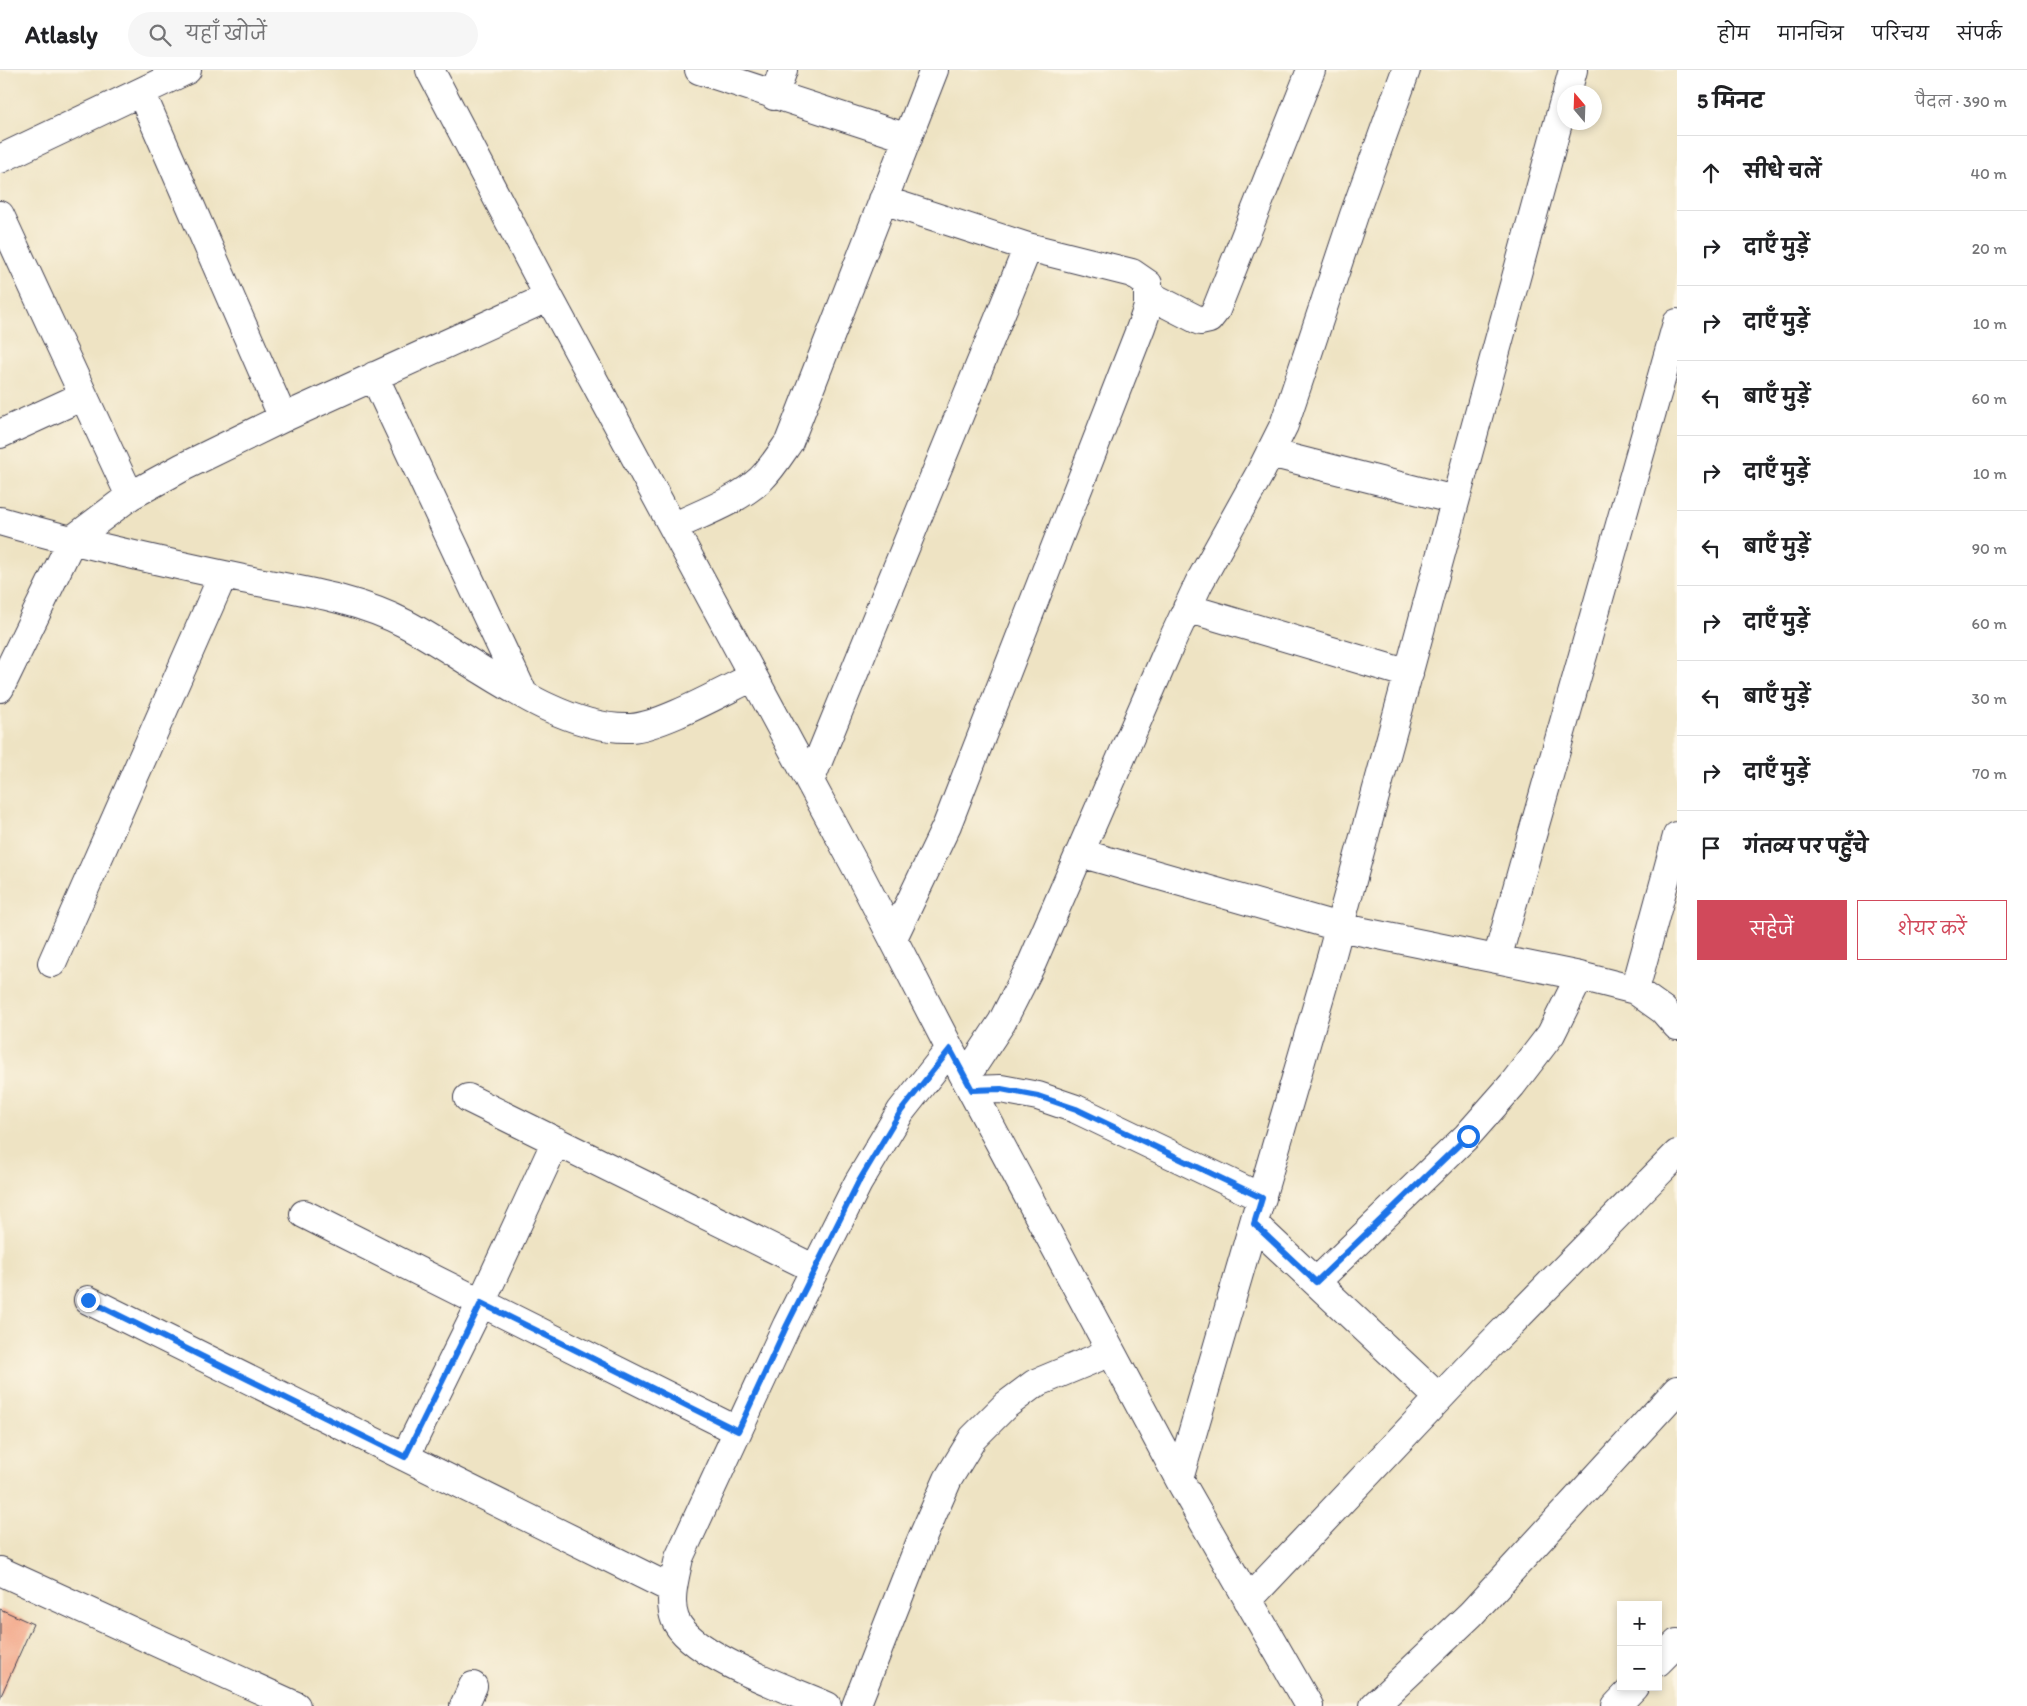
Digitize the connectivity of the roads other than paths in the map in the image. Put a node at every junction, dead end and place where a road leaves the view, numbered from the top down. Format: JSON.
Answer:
{"nodes":[{"id":1,"x":187,"y":70,"type":"edge"},
{"id":2,"x":430,"y":70,"type":"edge"},
{"id":3,"x":699,"y":70,"type":"edge"},
{"id":4,"x":783,"y":70,"type":"edge"},
{"id":5,"x":934,"y":70,"type":"edge"},
{"id":6,"x":1311,"y":70,"type":"edge"},
{"id":7,"x":1406,"y":70,"type":"edge"},
{"id":8,"x":1573,"y":70,"type":"edge"},
{"id":9,"x":1569,"y":85,"type":"edge"},
{"id":10,"x":140,"y":92,"type":"junction"},
{"id":11,"x":774,"y":96,"type":"junction"},
{"id":12,"x":1557,"y":127,"type":"edge"},
{"id":13,"x":908,"y":138,"type":"junction"},
{"id":14,"x":0,"y":159,"type":"edge"},
{"id":15,"x":884,"y":200,"type":"junction"},
{"id":16,"x":0,"y":215,"type":"edge"},
{"id":17,"x":1028,"y":247,"type":"junction"},
{"id":18,"x":1149,"y":294,"type":"junction"},
{"id":19,"x":549,"y":297,"type":"junction"},
{"id":20,"x":1677,"y":322,"type":"edge"},
{"id":21,"x":374,"y":376,"type":"junction"},
{"id":22,"x":83,"y":396,"type":"junction"},
{"id":23,"x":283,"y":418,"type":"junction"},
{"id":24,"x":0,"y":434,"type":"edge"},
{"id":25,"x":1270,"y":453,"type":"junction"},
{"id":26,"x":130,"y":496,"type":"junction"},
{"id":27,"x":1455,"y":500,"type":"junction"},
{"id":28,"x":0,"y":521,"type":"edge"},
{"id":29,"x":673,"y":527,"type":"junction"},
{"id":30,"x":72,"y":540,"type":"junction"},
{"id":31,"x":223,"y":575,"type":"junction"},
{"id":32,"x":1187,"y":608,"type":"junction"},
{"id":33,"x":1409,"y":674,"type":"junction"},
{"id":34,"x":753,"y":677,"type":"junction"},
{"id":35,"x":0,"y":688,"type":"edge"},
{"id":36,"x":523,"y":693,"type":"junction"},
{"id":37,"x":810,"y":781,"type":"junction"},
{"id":38,"x":1677,"y":836,"type":"edge"},
{"id":39,"x":1080,"y":853,"type":"junction"},
{"id":40,"x":1339,"y":927,"type":"junction"},
{"id":41,"x":893,"y":938,"type":"junction"},
{"id":42,"x":1497,"y":959,"type":"junction"},
{"id":43,"x":52,"y":963,"type":"dead end"},
{"id":44,"x":1580,"y":976,"type":"junction"},
{"id":45,"x":1635,"y":990,"type":"junction"},
{"id":46,"x":1677,"y":1026,"type":"edge"},
{"id":47,"x":950,"y":1049,"type":"junction"},
{"id":48,"x":968,"y":1084,"type":"junction"},
{"id":49,"x":468,"y":1098,"type":"dead end"},
{"id":50,"x":556,"y":1141,"type":"junction"},
{"id":51,"x":1677,"y":1154,"type":"edge"},
{"id":52,"x":1262,"y":1198,"type":"junction"},
{"id":53,"x":304,"y":1214,"type":"dead end"},
{"id":54,"x":1254,"y":1224,"type":"junction"},
{"id":55,"x":815,"y":1269,"type":"junction"},
{"id":56,"x":1316,"y":1282,"type":"junction"},
{"id":57,"x":88,"y":1300,"type":"dead end"},
{"id":58,"x":481,"y":1303,"type":"junction"},
{"id":59,"x":1111,"y":1352,"type":"junction"},
{"id":60,"x":1677,"y":1390,"type":"edge"},
{"id":61,"x":1439,"y":1398,"type":"junction"},
{"id":62,"x":738,"y":1431,"type":"junction"},
{"id":63,"x":405,"y":1457,"type":"junction"},
{"id":64,"x":1179,"y":1479,"type":"junction"},
{"id":65,"x":0,"y":1571,"type":"edge"},
{"id":66,"x":672,"y":1589,"type":"junction"},
{"id":67,"x":1248,"y":1600,"type":"junction"},
{"id":68,"x":1677,"y":1643,"type":"edge"},
{"id":69,"x":1662,"y":1658,"type":"edge"},
{"id":70,"x":1630,"y":1691,"type":"edge"},
{"id":71,"x":296,"y":1706,"type":"edge"},
{"id":72,"x":827,"y":1706,"type":"edge"},
{"id":73,"x":856,"y":1706,"type":"edge"},
{"id":74,"x":1309,"y":1706,"type":"edge"},
{"id":75,"x":1374,"y":1706,"type":"edge"},
{"id":76,"x":1616,"y":1706,"type":"edge"}],
"edges":[{"from":1,"to":10,"type":"street"},
{"from":2,"to":19,"type":"street"},
{"from":3,"to":11,"type":"street"},
{"from":4,"to":11,"type":"street"},
{"from":5,"to":13,"type":"street"},
{"from":6,"to":18,"type":"street"},
{"from":7,"to":25,"type":"street"},
{"from":8,"to":9,"type":"street"},
{"from":10,"to":14,"type":"street"},
{"from":10,"to":23,"type":"street"},
{"from":11,"to":13,"type":"street"},
{"from":12,"to":27,"type":"street"},
{"from":13,"to":15,"type":"street"},
{"from":15,"to":17,"type":"street"},
{"from":15,"to":29,"type":"street"},
{"from":16,"to":22,"type":"street"},
{"from":17,"to":18,"type":"street"},
{"from":17,"to":37,"type":"street"},
{"from":18,"to":41,"type":"street"},
{"from":19,"to":21,"type":"street"},
{"from":19,"to":29,"type":"street"},
{"from":20,"to":42,"type":"street"},
{"from":21,"to":23,"type":"street"},
{"from":21,"to":36,"type":"street"},
{"from":22,"to":24,"type":"street"},
{"from":22,"to":26,"type":"street"},
{"from":23,"to":26,"type":"street"},
{"from":25,"to":27,"type":"street"},
{"from":25,"to":32,"type":"street"},
{"from":26,"to":30,"type":"street"},
{"from":27,"to":33,"type":"street"},
{"from":28,"to":30,"type":"street"},
{"from":29,"to":34,"type":"street"},
{"from":30,"to":31,"type":"street"},
{"from":30,"to":35,"type":"street"},
{"from":31,"to":36,"type":"street"},
{"from":31,"to":43,"type":"street"},
{"from":32,"to":33,"type":"street"},
{"from":32,"to":39,"type":"street"},
{"from":33,"to":40,"type":"street"},
{"from":34,"to":36,"type":"street"},
{"from":34,"to":37,"type":"street"},
{"from":37,"to":41,"type":"street"},
{"from":38,"to":45,"type":"street"},
{"from":39,"to":40,"type":"street"},
{"from":39,"to":48,"type":"street"},
{"from":40,"to":42,"type":"street"},
{"from":40,"to":52,"type":"street"},
{"from":41,"to":47,"type":"street"},
{"from":42,"to":44,"type":"street"},
{"from":44,"to":45,"type":"street"},
{"from":44,"to":56,"type":"street"},
{"from":45,"to":46,"type":"street"},
{"from":47,"to":48,"type":"street"},
{"from":47,"to":55,"type":"street"},
{"from":48,"to":52,"type":"street"},
{"from":48,"to":59,"type":"street"},
{"from":49,"to":50,"type":"street"},
{"from":50,"to":55,"type":"street"},
{"from":50,"to":58,"type":"street"},
{"from":51,"to":61,"type":"street"},
{"from":52,"to":54,"type":"street"},
{"from":53,"to":58,"type":"street"},
{"from":54,"to":56,"type":"street"},
{"from":54,"to":64,"type":"street"},
{"from":55,"to":62,"type":"street"},
{"from":56,"to":61,"type":"street"},
{"from":57,"to":63,"type":"street"},
{"from":58,"to":62,"type":"street"},
{"from":58,"to":63,"type":"street"},
{"from":59,"to":64,"type":"street"},
{"from":59,"to":73,"type":"street"},
{"from":60,"to":75,"type":"street"},
{"from":61,"to":67,"type":"street"},
{"from":62,"to":66,"type":"street"},
{"from":63,"to":66,"type":"street"},
{"from":64,"to":67,"type":"street"},
{"from":65,"to":71,"type":"street"},
{"from":66,"to":72,"type":"street"},
{"from":67,"to":74,"type":"street"},
{"from":68,"to":69,"type":"street"},
{"from":70,"to":76,"type":"street"}]}
